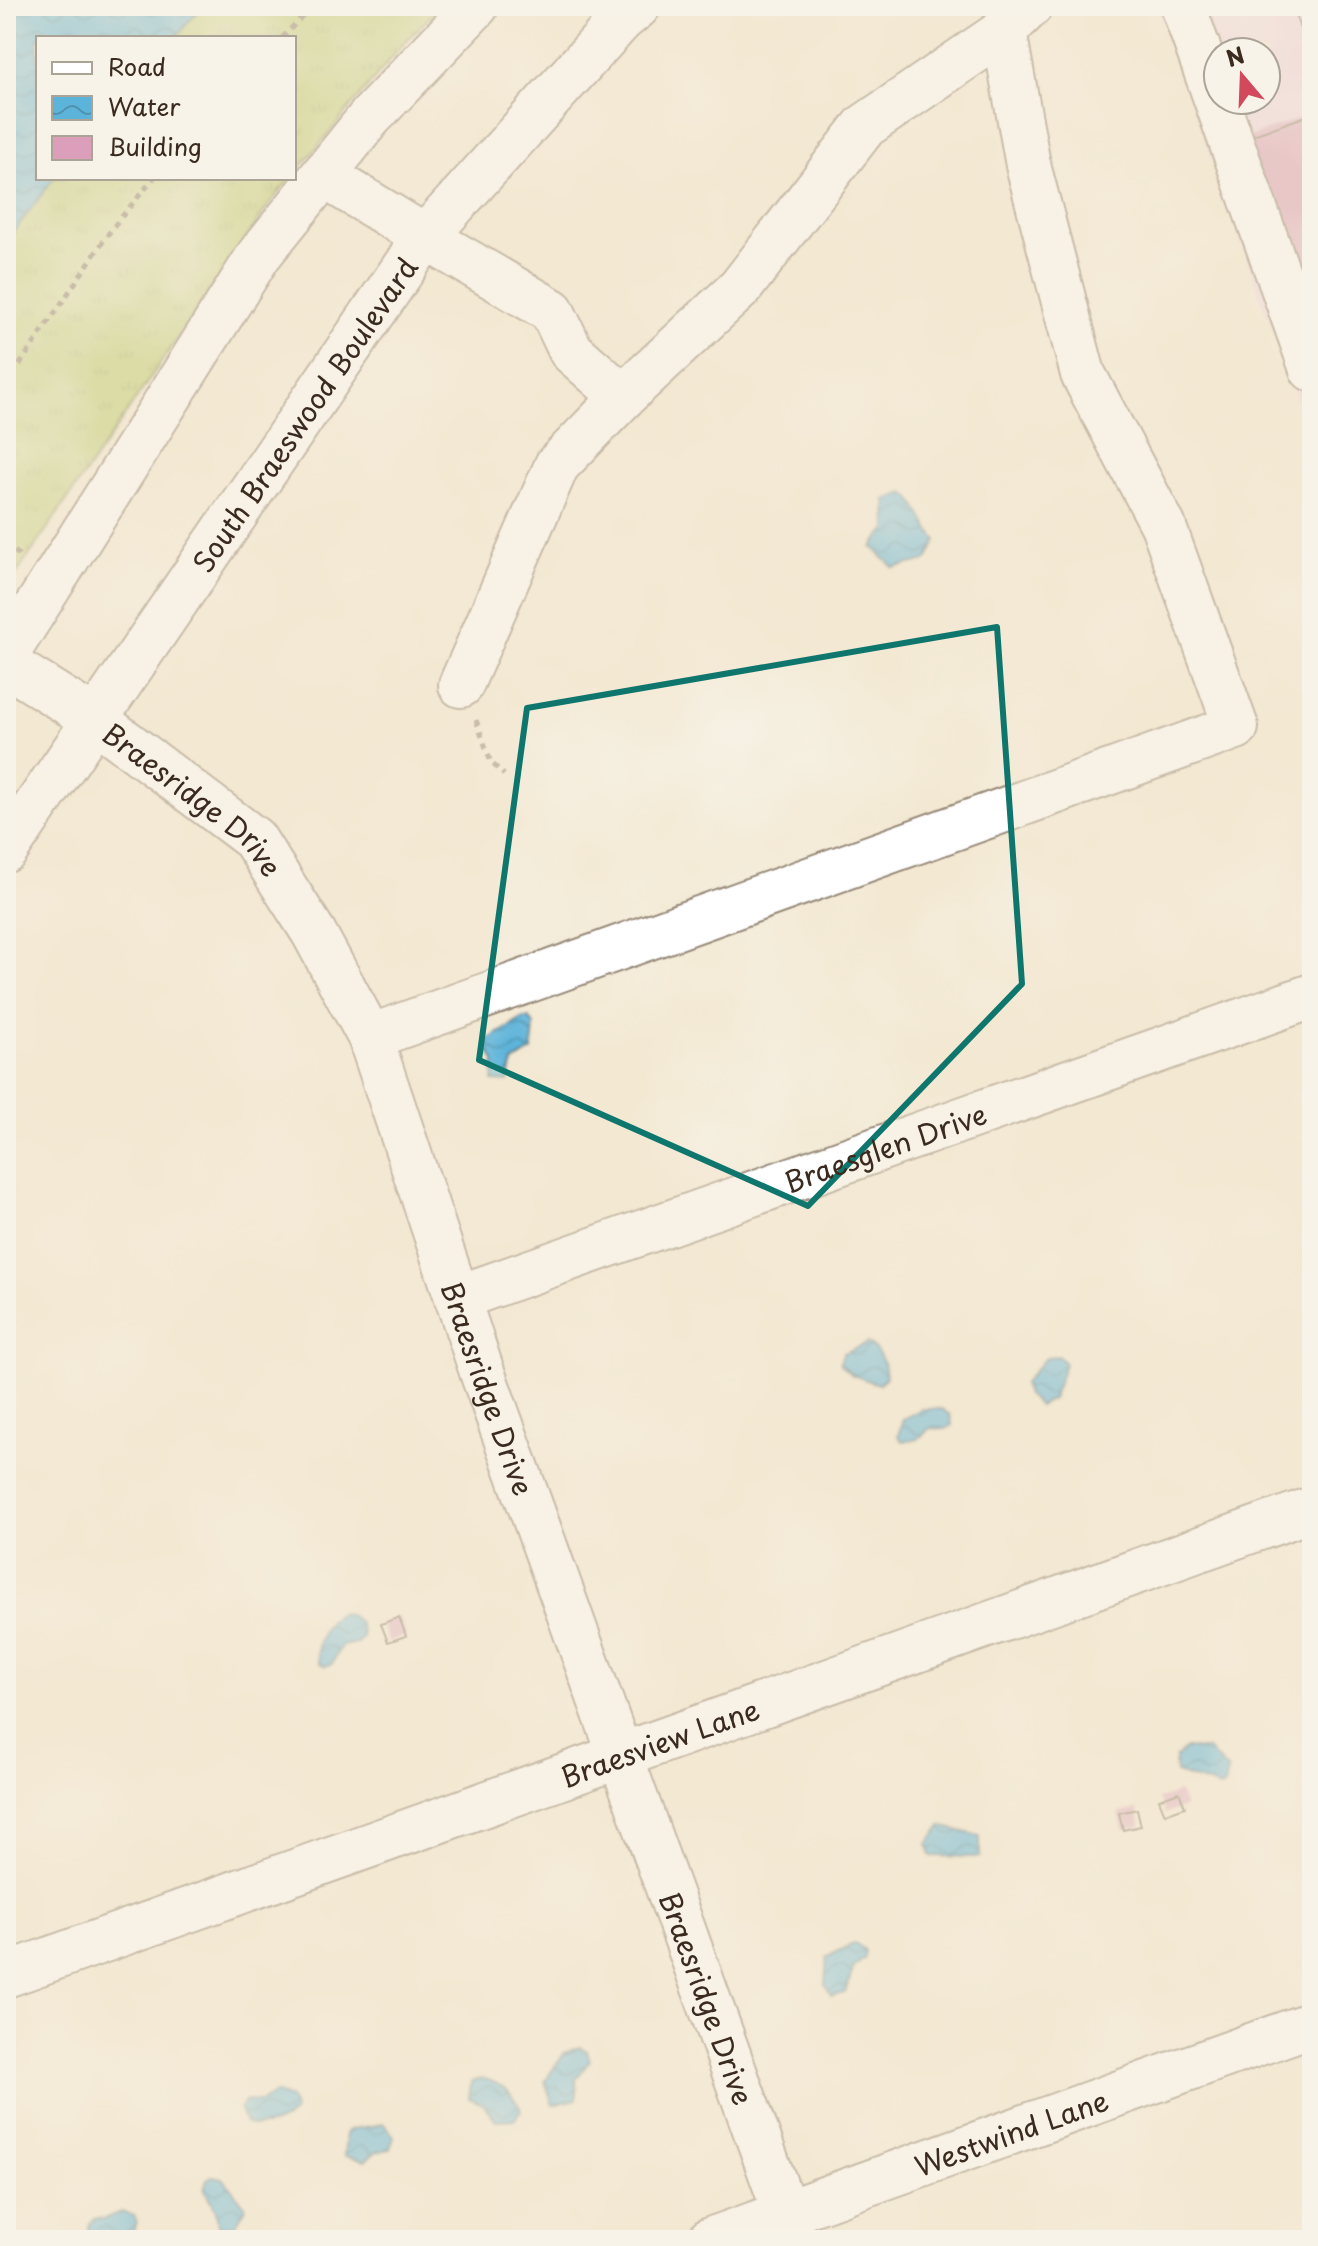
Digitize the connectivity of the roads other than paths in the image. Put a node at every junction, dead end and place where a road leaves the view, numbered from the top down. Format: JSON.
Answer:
{"nodes":[{"id":1,"x":476,"y":6,"type":"edge"},
{"id":2,"x":638,"y":6,"type":"edge"},
{"id":3,"x":1183,"y":6,"type":"edge"},
{"id":4,"x":1017,"y":18,"type":"edge"},
{"id":5,"x":323,"y":175,"type":"junction"},
{"id":6,"x":425,"y":237,"type":"junction"},
{"id":7,"x":1312,"y":369,"type":"edge"},
{"id":8,"x":623,"y":397,"type":"junction"},
{"id":9,"x":6,"y":655,"type":"edge"},
{"id":10,"x":6,"y":664,"type":"edge"},
{"id":11,"x":462,"y":683,"type":"road end"},
{"id":12,"x":96,"y":720,"type":"junction"},
{"id":13,"x":6,"y":850,"type":"edge"},
{"id":14,"x":1312,"y":996,"type":"edge"},
{"id":15,"x":370,"y":1037,"type":"junction"},
{"id":16,"x":457,"y":1298,"type":"junction"},
{"id":17,"x":1312,"y":1509,"type":"edge"},
{"id":18,"x":623,"y":1755,"type":"junction"},
{"id":19,"x":6,"y":1975,"type":"edge"},
{"id":20,"x":1312,"y":2024,"type":"edge"},
{"id":21,"x":790,"y":2226,"type":"edge"},
{"id":22,"x":710,"y":2240,"type":"edge"}],
"edges":[{"from":1,"to":5,"type":"street"},
{"from":2,"to":6,"type":"street","name":"South Braeswood Boulevard"},
{"from":3,"to":7,"type":"street"},
{"from":4,"to":8,"type":"street"},
{"from":4,"to":15,"type":"street"},
{"from":5,"to":6,"type":"street"},
{"from":5,"to":9,"type":"street"},
{"from":6,"to":8,"type":"street"},
{"from":6,"to":12,"type":"street","name":"South Braeswood Boulevard"},
{"from":8,"to":11,"type":"street"},
{"from":10,"to":12,"type":"street","name":"Braesridge Drive"},
{"from":12,"to":13,"type":"street","name":"South Braeswood Boulevard"},
{"from":12,"to":15,"type":"street","name":"Braesridge Drive"},
{"from":14,"to":16,"type":"street","name":"Braesglen Drive"},
{"from":15,"to":16,"type":"street","name":"Braesridge Drive"},
{"from":16,"to":18,"type":"street","name":"Braesridge Drive"},
{"from":17,"to":18,"type":"street","name":"Braesview Lane"},
{"from":18,"to":19,"type":"street","name":"Braesview Lane"},
{"from":18,"to":21,"type":"street","name":"Braesridge Drive"},
{"from":20,"to":21,"type":"street","name":"Westwind Lane"},
{"from":21,"to":22,"type":"street","name":"Westwind Lane"}]}
